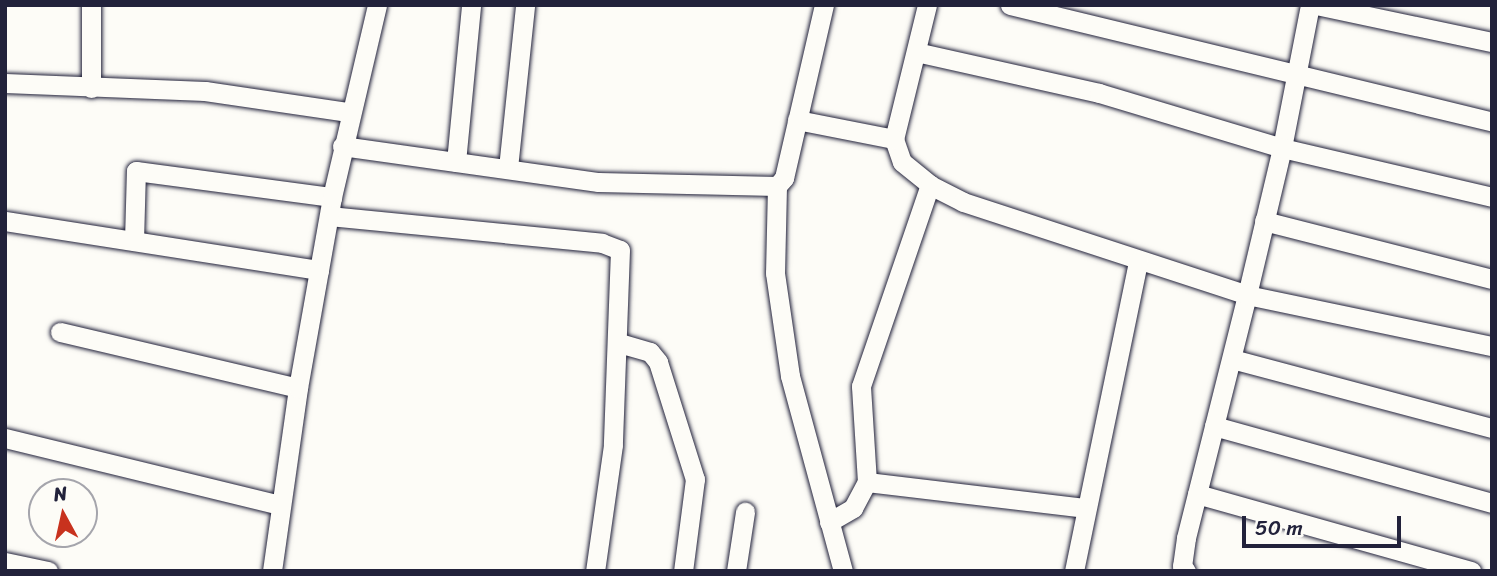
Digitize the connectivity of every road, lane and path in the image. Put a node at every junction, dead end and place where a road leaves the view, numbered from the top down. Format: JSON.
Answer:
{"nodes":[{"id":1,"x":91,"y":5,"type":"edge"},
{"id":2,"x":377,"y":5,"type":"edge"},
{"id":3,"x":471,"y":5,"type":"edge"},
{"id":4,"x":525,"y":5,"type":"edge"},
{"id":5,"x":824,"y":5,"type":"edge"},
{"id":6,"x":927,"y":5,"type":"edge"},
{"id":7,"x":1010,"y":5,"type":"edge"},
{"id":8,"x":1310,"y":5,"type":"edge"},
{"id":9,"x":1317,"y":5,"type":"edge"},
{"id":10,"x":1492,"y":41,"type":"edge"},
{"id":11,"x":916,"y":52,"type":"junction"},
{"id":12,"x":1297,"y":74,"type":"junction"},
{"id":13,"x":5,"y":83,"type":"edge"},
{"id":14,"x":91,"y":88,"type":"junction"},
{"id":15,"x":348,"y":111,"type":"junction"},
{"id":16,"x":797,"y":120,"type":"junction"},
{"id":17,"x":1492,"y":122,"type":"edge"},
{"id":18,"x":894,"y":139,"type":"junction"},
{"id":19,"x":342,"y":146,"type":"junction"},
{"id":20,"x":1282,"y":148,"type":"junction"},
{"id":21,"x":456,"y":162,"type":"junction"},
{"id":22,"x":508,"y":168,"type":"junction"},
{"id":23,"x":930,"y":185,"type":"junction"},
{"id":24,"x":777,"y":186,"type":"junction"},
{"id":25,"x":1492,"y":197,"type":"edge"},
{"id":26,"x":330,"y":206,"type":"junction"},
{"id":27,"x":5,"y":221,"type":"edge"},
{"id":28,"x":1264,"y":221,"type":"junction"},
{"id":29,"x":134,"y":241,"type":"junction"},
{"id":30,"x":1138,"y":261,"type":"junction"},
{"id":31,"x":319,"y":270,"type":"junction"},
{"id":32,"x":1492,"y":279,"type":"edge"},
{"id":33,"x":1247,"y":295,"type":"junction"},
{"id":34,"x":60,"y":331,"type":"dead end"},
{"id":35,"x":618,"y":343,"type":"junction"},
{"id":36,"x":1492,"y":346,"type":"edge"},
{"id":37,"x":1232,"y":359,"type":"junction"},
{"id":38,"x":298,"y":388,"type":"junction"},
{"id":39,"x":1214,"y":426,"type":"junction"},
{"id":40,"x":1492,"y":428,"type":"edge"},
{"id":41,"x":5,"y":438,"type":"edge"},
{"id":42,"x":867,"y":482,"type":"junction"},
{"id":43,"x":1197,"y":494,"type":"junction"},
{"id":44,"x":1492,"y":503,"type":"edge"},
{"id":45,"x":279,"y":505,"type":"junction"},
{"id":46,"x":1084,"y":508,"type":"junction"},
{"id":47,"x":746,"y":512,"type":"dead end"},
{"id":48,"x":829,"y":522,"type":"junction"},
{"id":49,"x":5,"y":562,"type":"edge"},
{"id":50,"x":48,"y":571,"type":"edge"},
{"id":51,"x":272,"y":571,"type":"edge"},
{"id":52,"x":595,"y":571,"type":"edge"},
{"id":53,"x":682,"y":571,"type":"edge"},
{"id":54,"x":736,"y":571,"type":"edge"},
{"id":55,"x":843,"y":571,"type":"edge"},
{"id":56,"x":1074,"y":571,"type":"edge"},
{"id":57,"x":1186,"y":571,"type":"edge"},
{"id":58,"x":1471,"y":571,"type":"edge"}],
"edges":[{"from":1,"to":14,"type":"street"},
{"from":2,"to":15,"type":"street"},
{"from":3,"to":21,"type":"street"},
{"from":4,"to":22,"type":"street"},
{"from":5,"to":16,"type":"street"},
{"from":6,"to":11,"type":"street"},
{"from":7,"to":12,"type":"street"},
{"from":8,"to":12,"type":"street"},
{"from":9,"to":10,"type":"street"},
{"from":11,"to":18,"type":"street"},
{"from":11,"to":20,"type":"street"},
{"from":12,"to":17,"type":"street"},
{"from":12,"to":20,"type":"street"},
{"from":13,"to":14,"type":"street"},
{"from":14,"to":15,"type":"street"},
{"from":15,"to":19,"type":"street"},
{"from":16,"to":18,"type":"street"},
{"from":16,"to":24,"type":"street"},
{"from":18,"to":23,"type":"street"},
{"from":19,"to":21,"type":"street"},
{"from":19,"to":26,"type":"street"},
{"from":20,"to":25,"type":"street"},
{"from":20,"to":28,"type":"street"},
{"from":21,"to":22,"type":"street"},
{"from":22,"to":24,"type":"street"},
{"from":23,"to":30,"type":"street"},
{"from":23,"to":42,"type":"street"},
{"from":24,"to":48,"type":"street"},
{"from":26,"to":29,"type":"street"},
{"from":26,"to":31,"type":"street"},
{"from":26,"to":35,"type":"street"},
{"from":27,"to":29,"type":"street"},
{"from":28,"to":32,"type":"street"},
{"from":28,"to":33,"type":"street"},
{"from":29,"to":31,"type":"street"},
{"from":30,"to":33,"type":"street"},
{"from":30,"to":46,"type":"street"},
{"from":31,"to":38,"type":"street"},
{"from":33,"to":36,"type":"street"},
{"from":33,"to":37,"type":"street"},
{"from":34,"to":38,"type":"street"},
{"from":35,"to":52,"type":"street"},
{"from":35,"to":53,"type":"street"},
{"from":37,"to":39,"type":"street"},
{"from":37,"to":40,"type":"street"},
{"from":38,"to":45,"type":"street"},
{"from":39,"to":43,"type":"street"},
{"from":39,"to":44,"type":"street"},
{"from":41,"to":45,"type":"street"},
{"from":42,"to":46,"type":"street"},
{"from":42,"to":48,"type":"street"},
{"from":43,"to":57,"type":"street"},
{"from":43,"to":58,"type":"street"},
{"from":45,"to":51,"type":"street"},
{"from":46,"to":56,"type":"street"},
{"from":47,"to":54,"type":"street"},
{"from":48,"to":55,"type":"street"},
{"from":49,"to":50,"type":"street"}]}
